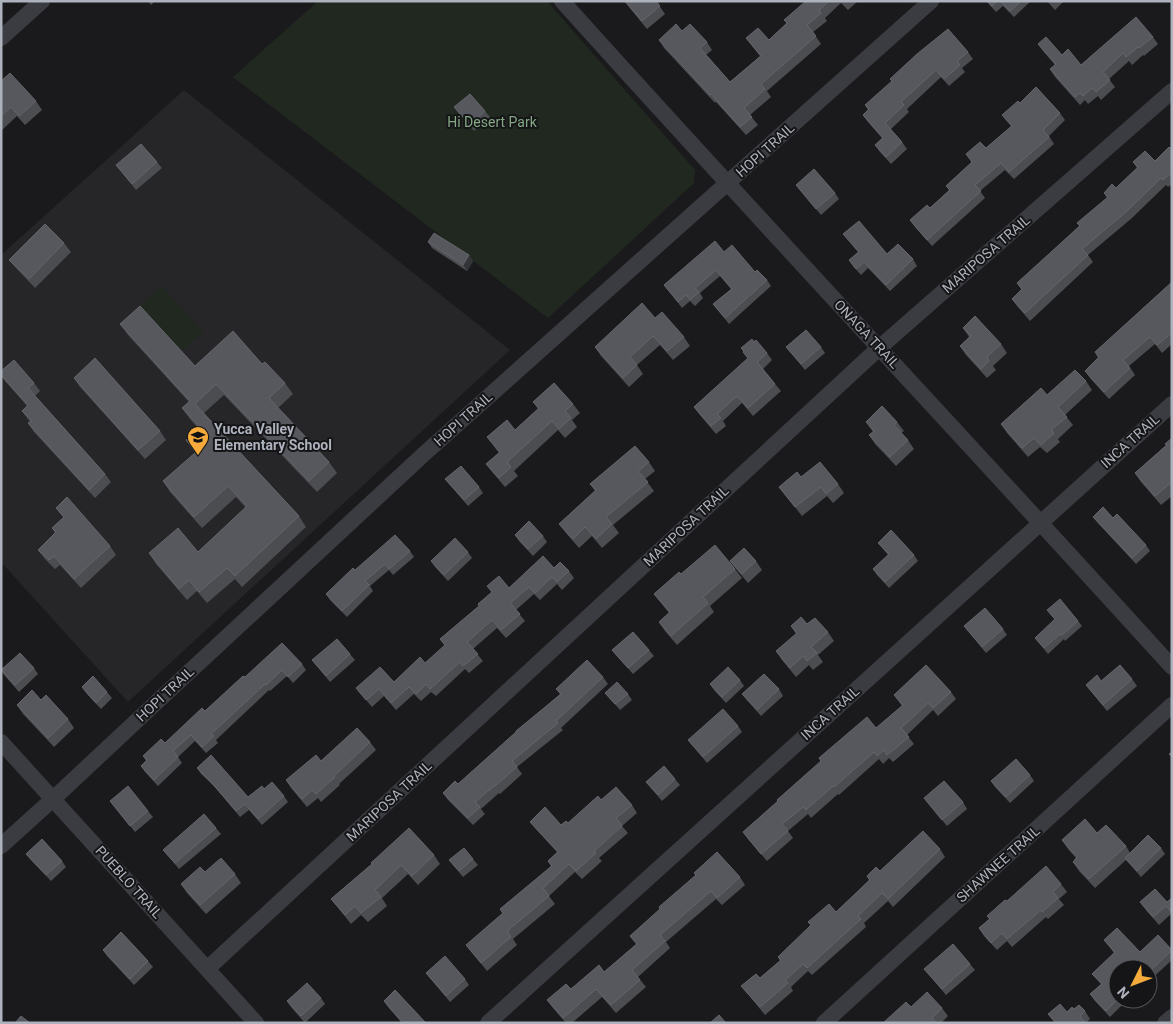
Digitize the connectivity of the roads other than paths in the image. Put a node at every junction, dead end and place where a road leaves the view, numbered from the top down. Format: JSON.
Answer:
{"nodes":[{"id":1,"x":42,"y":1,"type":"edge"},
{"id":2,"x":562,"y":1,"type":"edge"},
{"id":3,"x":931,"y":1,"type":"edge"},
{"id":4,"x":1,"y":38,"type":"edge"},
{"id":5,"x":1172,"y":90,"type":"edge"},
{"id":6,"x":727,"y":183,"type":"junction"},
{"id":7,"x":879,"y":348,"type":"junction"},
{"id":8,"x":1172,"y":404,"type":"edge"},
{"id":9,"x":1041,"y":522,"type":"junction"},
{"id":10,"x":1172,"y":667,"type":"edge"},
{"id":11,"x":1172,"y":705,"type":"edge"},
{"id":12,"x":1,"y":742,"type":"edge"},
{"id":13,"x":53,"y":799,"type":"junction"},
{"id":14,"x":1,"y":846,"type":"edge"},
{"id":15,"x":208,"y":969,"type":"junction"},
{"id":16,"x":1172,"y":1017,"type":"edge"},
{"id":17,"x":256,"y":1023,"type":"edge"},
{"id":18,"x":488,"y":1023,"type":"edge"},
{"id":19,"x":824,"y":1023,"type":"edge"},
{"id":20,"x":1165,"y":1023,"type":"edge"}],
"edges":[{"from":1,"to":4,"type":"street"},
{"from":2,"to":6,"type":"street","name":"ONAGA TRAIL"},
{"from":3,"to":6,"type":"street","name":"HOPI TRAIL"},
{"from":5,"to":7,"type":"street","name":"MARIPOSA TRAIL"},
{"from":6,"to":7,"type":"street","name":"ONAGA TRAIL"},
{"from":6,"to":13,"type":"street","name":"HOPI TRAIL"},
{"from":7,"to":9,"type":"street","name":"ONAGA TRAIL"},
{"from":7,"to":15,"type":"street","name":"MARIPOSA TRAIL"},
{"from":8,"to":9,"type":"street","name":"INCA TRAIL"},
{"from":9,"to":10,"type":"street","name":"ONAGA TRAIL"},
{"from":9,"to":18,"type":"street","name":"INCA TRAIL"},
{"from":11,"to":19,"type":"street","name":"SHAWNEE TRAIL"},
{"from":12,"to":13,"type":"street","name":"PUEBLO TRAIL"},
{"from":13,"to":14,"type":"street","name":"HOPI TRAIL"},
{"from":13,"to":15,"type":"street","name":"PUEBLO TRAIL"},
{"from":15,"to":17,"type":"street","name":"PUEBLO TRAIL"},
{"from":16,"to":20,"type":"street"}]}
